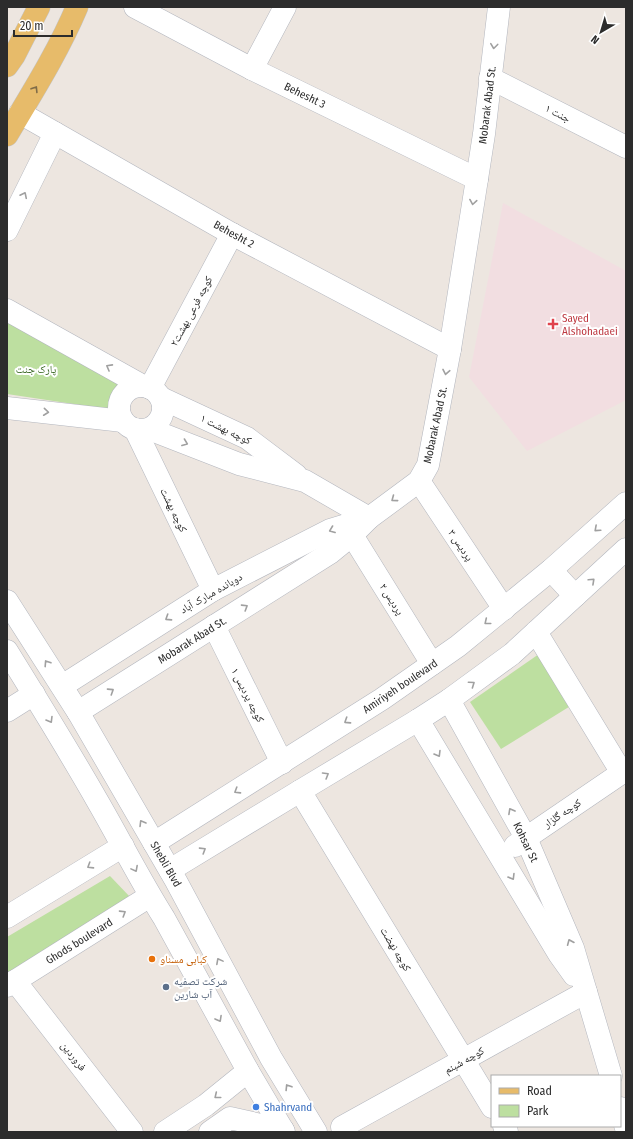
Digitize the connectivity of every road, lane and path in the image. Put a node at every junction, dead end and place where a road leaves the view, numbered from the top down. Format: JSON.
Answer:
{"nodes":[{"id":1,"x":39,"y":7,"type":"edge"},
{"id":2,"x":77,"y":7,"type":"edge"},
{"id":3,"x":135,"y":7,"type":"edge"},
{"id":4,"x":285,"y":7,"type":"edge"},
{"id":5,"x":499,"y":7,"type":"edge"},
{"id":6,"x":7,"y":66,"type":"edge"},
{"id":7,"x":252,"y":69,"type":"junction"},
{"id":8,"x":490,"y":78,"type":"junction"},
{"id":9,"x":20,"y":113,"type":"junction"},
{"id":10,"x":55,"y":132,"type":"junction"},
{"id":11,"x":7,"y":135,"type":"edge"},
{"id":12,"x":626,"y":148,"type":"edge"},
{"id":13,"x":477,"y":179,"type":"junction"},
{"id":14,"x":7,"y":230,"type":"edge"},
{"id":15,"x":232,"y":234,"type":"junction"},
{"id":16,"x":7,"y":310,"type":"edge"},
{"id":17,"x":450,"y":349,"type":"junction"},
{"id":18,"x":151,"y":391,"type":"junction"},
{"id":19,"x":7,"y":408,"type":"edge"},
{"id":20,"x":135,"y":426,"type":"junction"},
{"id":21,"x":305,"y":481,"type":"junction"},
{"id":22,"x":419,"y":481,"type":"junction"},
{"id":23,"x":626,"y":503,"type":"edge"},
{"id":24,"x":369,"y":518,"type":"junction"},
{"id":25,"x":352,"y":534,"type":"junction"},
{"id":26,"x":626,"y":549,"type":"edge"},
{"id":27,"x":551,"y":570,"type":"junction"},
{"id":28,"x":213,"y":590,"type":"junction"},
{"id":29,"x":575,"y":596,"type":"junction"},
{"id":30,"x":7,"y":601,"type":"edge"},
{"id":31,"x":504,"y":608,"type":"junction"},
{"id":32,"x":214,"y":626,"type":"junction"},
{"id":33,"x":536,"y":632,"type":"junction"},
{"id":34,"x":7,"y":651,"type":"edge"},
{"id":35,"x":432,"y":664,"type":"junction"},
{"id":36,"x":62,"y":686,"type":"junction"},
{"id":37,"x":34,"y":694,"type":"junction"},
{"id":38,"x":449,"y":700,"type":"junction"},
{"id":39,"x":7,"y":711,"type":"edge"},
{"id":40,"x":78,"y":712,"type":"junction"},
{"id":41,"x":418,"y":720,"type":"junction"},
{"id":42,"x":282,"y":763,"type":"junction"},
{"id":43,"x":624,"y":771,"type":"edge"},
{"id":44,"x":300,"y":791,"type":"junction"},
{"id":45,"x":526,"y":838,"type":"junction"},
{"id":46,"x":154,"y":844,"type":"junction"},
{"id":47,"x":123,"y":846,"type":"junction"},
{"id":48,"x":500,"y":858,"type":"junction"},
{"id":49,"x":170,"y":870,"type":"junction"},
{"id":50,"x":150,"y":896,"type":"junction"},
{"id":51,"x":7,"y":917,"type":"edge"},
{"id":52,"x":11,"y":983,"type":"edge"},
{"id":53,"x":586,"y":992,"type":"junction"},
{"id":54,"x":464,"y":1060,"type":"junction"},
{"id":55,"x":248,"y":1072,"type":"junction"},
{"id":56,"x":611,"y":1075,"type":"edge"},
{"id":57,"x":491,"y":1105,"type":"edge"},
{"id":58,"x":621,"y":1111,"type":"edge"},
{"id":59,"x":342,"y":1127,"type":"dead end"},
{"id":60,"x":626,"y":1128,"type":"edge"},
{"id":61,"x":284,"y":1131,"type":"edge"},
{"id":62,"x":132,"y":1132,"type":"edge"},
{"id":63,"x":165,"y":1132,"type":"edge"},
{"id":64,"x":210,"y":1132,"type":"edge"},
{"id":65,"x":316,"y":1132,"type":"edge"}],
"edges":[{"from":1,"to":6,"type":"main road"},
{"from":9,"to":2,"type":"main road","one_way":true},
{"from":3,"to":7,"type":"street","name":"Behesht 3"},
{"from":4,"to":7,"type":"street"},
{"from":5,"to":8,"type":"street","name":"Mobarak Abad St.","one_way":true},
{"from":7,"to":13,"type":"street","name":"Behesht 3"},
{"from":8,"to":12,"type":"street","name":"جنت ۱"},
{"from":8,"to":13,"type":"street","name":"Mobarak Abad St."},
{"from":9,"to":10,"type":"street","name":"Behesht 2"},
{"from":9,"to":11,"type":"main road"},
{"from":14,"to":10,"type":"street","one_way":true},
{"from":10,"to":15,"type":"street","name":"Behesht 2"},
{"from":13,"to":17,"type":"street","name":"Mobarak Abad St.","one_way":true},
{"from":15,"to":17,"type":"street","name":"Behesht 2"},
{"from":15,"to":18,"type":"street","name":"کوچه فرعی بهشت۲"},
{"from":18,"to":16,"type":"street","name":"کوچه بهشت ۱","one_way":true},
{"from":17,"to":22,"type":"street","name":"Mobarak Abad St.","one_way":true},
{"from":18,"to":20,"type":"street"},
{"from":18,"to":20,"type":"street"},
{"from":18,"to":21,"type":"street","name":"کوچه بهشت ۱"},
{"from":19,"to":20,"type":"street","one_way":true},
{"from":20,"to":21,"type":"street","one_way":true},
{"from":20,"to":28,"type":"street","name":"کوچه بهشت"},
{"from":21,"to":24,"type":"street"},
{"from":22,"to":24,"type":"street","name":"Mobarak Abad St.","one_way":true},
{"from":22,"to":31,"type":"street","name":"پردیس ۳"},
{"from":23,"to":27,"type":"street","name":"Amiriyeh boulevard","one_way":true},
{"from":24,"to":25,"type":"street","name":"Mobarak Abad St."},
{"from":24,"to":28,"type":"street","name":"دوبانده مبارک آباد","one_way":true},
{"from":32,"to":25,"type":"street","name":"Mobarak Abad St.","one_way":true},
{"from":25,"to":35,"type":"street","name":"پردیس ۲"},
{"from":29,"to":26,"type":"street","one_way":true},
{"from":27,"to":29,"type":"street"},
{"from":27,"to":31,"type":"street","name":"Amiriyeh boulevard"},
{"from":28,"to":36,"type":"street","name":"دوبانده مبارک آباد","one_way":true},
{"from":29,"to":33,"type":"street"},
{"from":36,"to":30,"type":"street","name":"Shebli Blvd","one_way":true},
{"from":31,"to":35,"type":"street","name":"Amiriyeh boulevard","one_way":true},
{"from":40,"to":32,"type":"street","name":"Mobarak Abad St.","one_way":true},
{"from":32,"to":42,"type":"street","name":"کوچه پردیس ۱"},
{"from":38,"to":33,"type":"street","one_way":true},
{"from":33,"to":43,"type":"street"},
{"from":34,"to":37,"type":"street"},
{"from":35,"to":42,"type":"street","name":"Amiriyeh boulevard","one_way":true},
{"from":36,"to":40,"type":"street","name":"Shebli Blvd"},
{"from":37,"to":39,"type":"street"},
{"from":37,"to":47,"type":"street","one_way":true},
{"from":38,"to":41,"type":"street"},
{"from":45,"to":38,"type":"street","name":"Kohsar St","one_way":true},
{"from":46,"to":40,"type":"street","name":"Shebli Blvd","one_way":true},
{"from":44,"to":41,"type":"street","one_way":true},
{"from":41,"to":48,"type":"street","name":"Kohsar St","one_way":true},
{"from":42,"to":46,"type":"street","name":"Amiriyeh boulevard","one_way":true},
{"from":43,"to":45,"type":"street","name":"کوچه گلزار"},
{"from":49,"to":44,"type":"street","one_way":true},
{"from":44,"to":54,"type":"street","name":"کوچه نهضت"},
{"from":45,"to":48,"type":"street","name":"کوچه گلزار"},
{"from":53,"to":45,"type":"street","name":"Kohsar St","one_way":true},
{"from":46,"to":49,"type":"street","name":"Shebli Blvd"},
{"from":47,"to":50,"type":"street","one_way":true},
{"from":47,"to":51,"type":"street","one_way":true},
{"from":48,"to":53,"type":"street","name":"Kohsar St","one_way":true},
{"from":65,"to":49,"type":"street","name":"Shebli Blvd","one_way":true},
{"from":52,"to":50,"type":"street","name":"Ghods boulevard","one_way":true},
{"from":50,"to":55,"type":"street","one_way":true},
{"from":52,"to":62,"type":"street","name":"فروردین"},
{"from":53,"to":54,"type":"street","name":"کوچه شبنم"},
{"from":53,"to":56,"type":"street","name":"Kohsar St"},
{"from":54,"to":57,"type":"street","name":"کوچه نهضت"},
{"from":54,"to":59,"type":"street","name":"کوچه شبنم"},
{"from":55,"to":61,"type":"street"},
{"from":55,"to":63,"type":"street","one_way":true},
{"from":58,"to":60,"type":"street"},
{"from":61,"to":64,"type":"street"}]}
